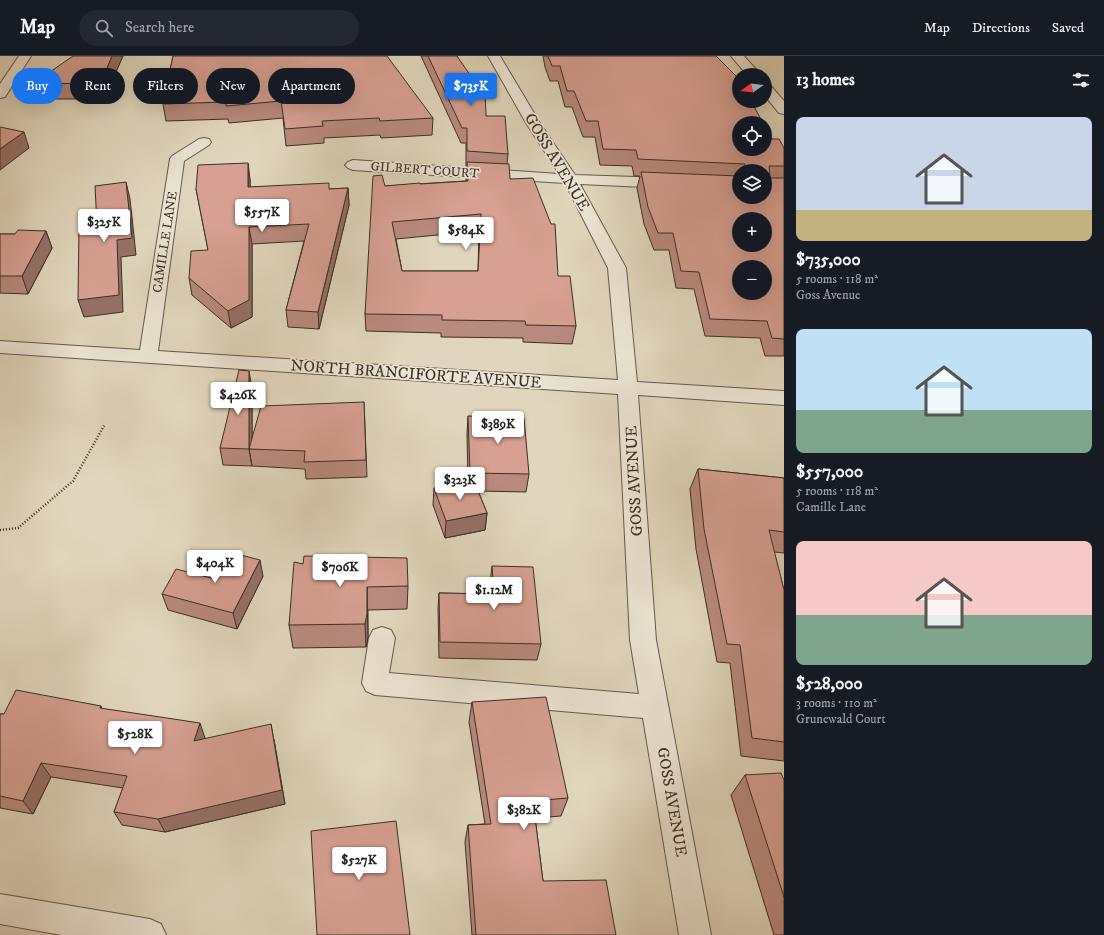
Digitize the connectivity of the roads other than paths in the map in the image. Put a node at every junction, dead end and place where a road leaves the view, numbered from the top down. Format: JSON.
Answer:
{"nodes":[{"id":1,"x":25,"y":56,"type":"edge"},
{"id":2,"x":494,"y":56,"type":"edge"},
{"id":3,"x":737,"y":56,"type":"edge"},
{"id":4,"x":748,"y":68,"type":"edge"},
{"id":5,"x":0,"y":94,"type":"edge"},
{"id":6,"x":772,"y":96,"type":"edge"},
{"id":7,"x":784,"y":110,"type":"edge"},
{"id":8,"x":204,"y":142,"type":"dead end"},
{"id":9,"x":353,"y":165,"type":"dead end"},
{"id":10,"x":570,"y":179,"type":"junction"},
{"id":11,"x":685,"y":184,"type":"edge"},
{"id":12,"x":0,"y":347,"type":"edge"},
{"id":13,"x":148,"y":357,"type":"junction"},
{"id":14,"x":628,"y":388,"type":"junction"},
{"id":15,"x":784,"y":398,"type":"edge"},
{"id":16,"x":382,"y":638,"type":"dead end"},
{"id":17,"x":655,"y":707,"type":"junction"},
{"id":18,"x":0,"y":909,"type":"edge"},
{"id":19,"x":150,"y":935,"type":"edge"},
{"id":20,"x":695,"y":935,"type":"edge"}],
"edges":[{"from":1,"to":5,"type":"street"},
{"from":2,"to":10,"type":"street","name":"GOSS AVENUE"},
{"from":3,"to":4,"type":"street"},
{"from":6,"to":7,"type":"street"},
{"from":8,"to":13,"type":"street","name":"CAMILLE LANE"},
{"from":9,"to":10,"type":"street","name":"GILBERT COURT"},
{"from":10,"to":11,"type":"street","name":"GILBERT COURT"},
{"from":10,"to":14,"type":"street","name":"GOSS AVENUE"},
{"from":12,"to":13,"type":"street","name":"NORTH BRANCIFORTE AVENUE"},
{"from":13,"to":14,"type":"street","name":"NORTH BRANCIFORTE AVENUE"},
{"from":14,"to":15,"type":"street","name":"NORTH BRANCIFORTE AVENUE"},
{"from":14,"to":17,"type":"street","name":"GOSS AVENUE"},
{"from":16,"to":17,"type":"street"},
{"from":17,"to":20,"type":"street","name":"GOSS AVENUE"},
{"from":18,"to":19,"type":"street"}]}
